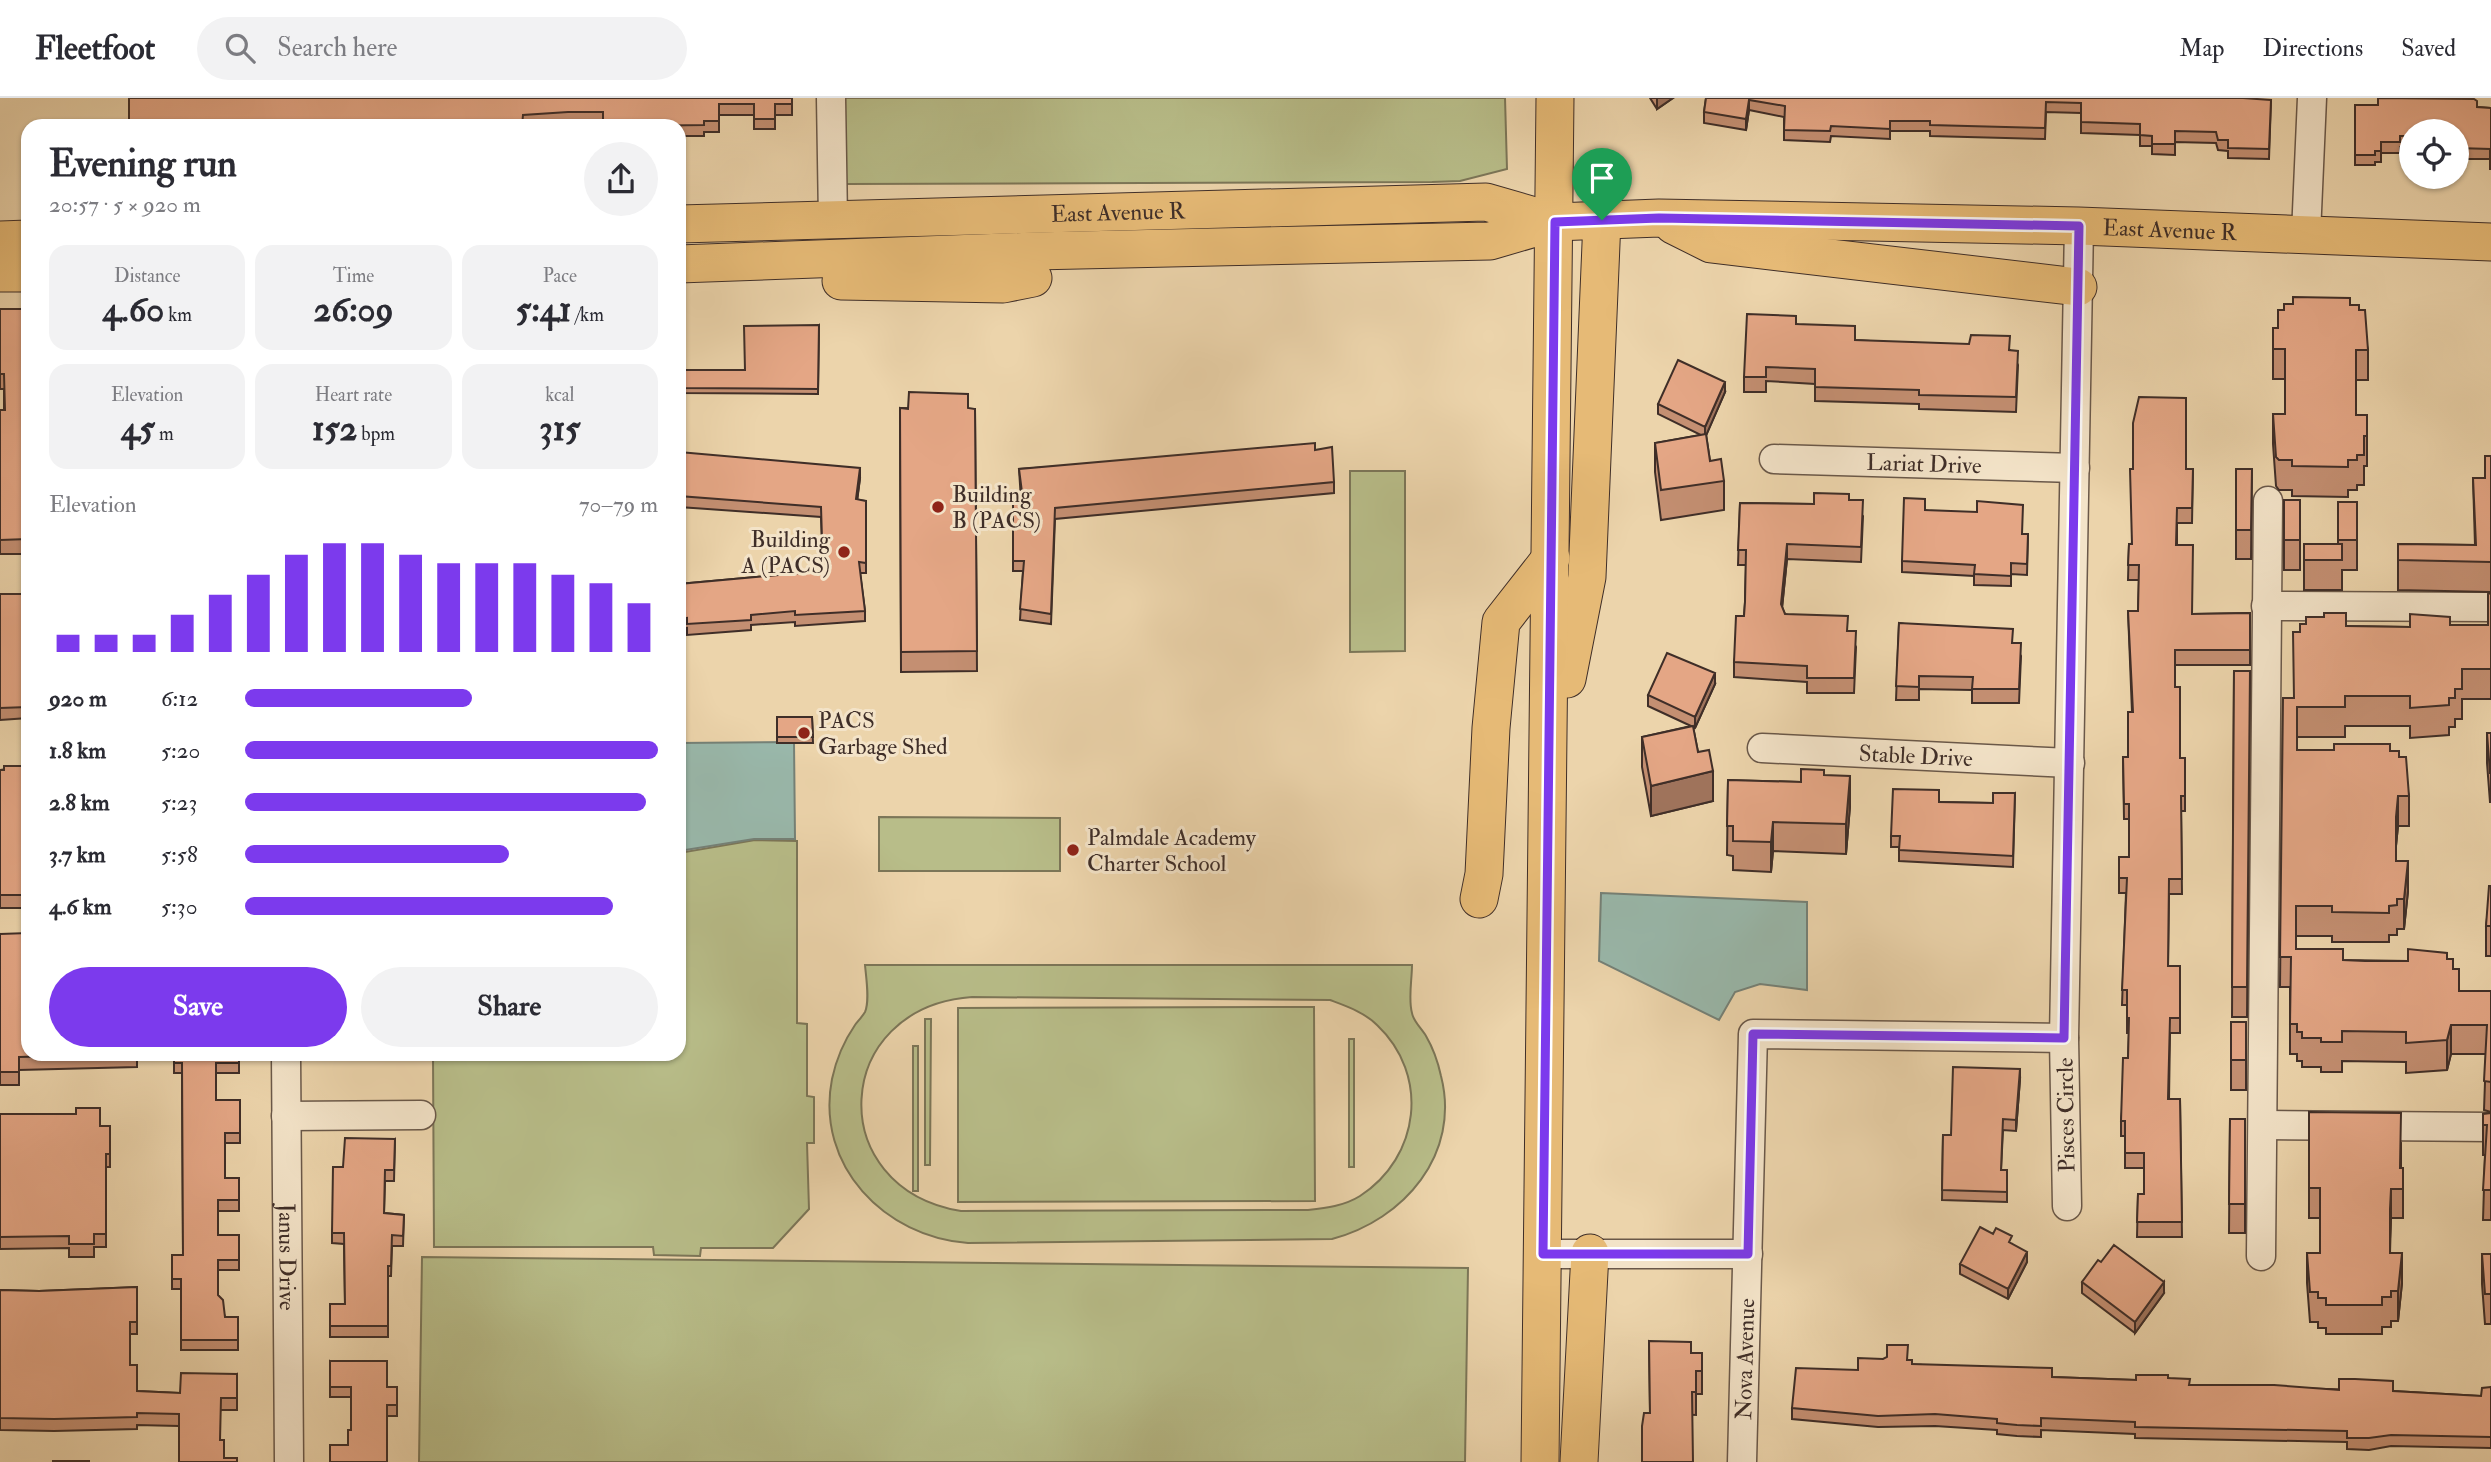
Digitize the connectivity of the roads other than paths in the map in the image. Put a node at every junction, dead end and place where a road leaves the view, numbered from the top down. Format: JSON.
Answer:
{"nodes":[{"id":1,"x":831,"y":98,"type":"edge"},
{"id":2,"x":1555,"y":98,"type":"edge"},
{"id":3,"x":2312,"y":98,"type":"edge"},
{"id":4,"x":1039,"y":215,"type":"junction"},
{"id":5,"x":1659,"y":218,"type":"junction"},
{"id":6,"x":833,"y":220,"type":"junction"},
{"id":7,"x":1602,"y":220,"type":"junction"},
{"id":8,"x":1555,"y":222,"type":"junction"},
{"id":9,"x":686,"y":224,"type":"edge"},
{"id":10,"x":2079,"y":226,"type":"junction"},
{"id":11,"x":2306,"y":234,"type":"junction"},
{"id":12,"x":21,"y":239,"type":"edge"},
{"id":13,"x":0,"y":240,"type":"edge"},
{"id":14,"x":2491,"y":242,"type":"edge"},
{"id":15,"x":771,"y":261,"type":"junction"},
{"id":16,"x":0,"y":273,"type":"edge"},
{"id":17,"x":21,"y":273,"type":"edge"},
{"id":18,"x":686,"y":276,"type":"edge"},
{"id":19,"x":1033,"y":278,"type":"dead end"},
{"id":20,"x":2078,"y":287,"type":"junction"},
{"id":21,"x":1774,"y":459,"type":"dead end"},
{"id":22,"x":2075,"y":468,"type":"junction"},
{"id":23,"x":2268,"y":501,"type":"dead end"},
{"id":24,"x":1551,"y":558,"type":"junction"},
{"id":25,"x":2266,"y":606,"type":"junction"},
{"id":26,"x":2491,"y":607,"type":"edge"},
{"id":27,"x":1762,"y":748,"type":"dead end"},
{"id":28,"x":2070,"y":763,"type":"junction"},
{"id":29,"x":1549,"y":770,"type":"junction"},
{"id":30,"x":1479,"y":899,"type":"dead end"},
{"id":31,"x":2064,"y":1038,"type":"junction"},
{"id":32,"x":286,"y":1061,"type":"edge"},
{"id":33,"x":421,"y":1115,"type":"dead end"},
{"id":34,"x":286,"y":1116,"type":"junction"},
{"id":35,"x":2263,"y":1125,"type":"junction"},
{"id":36,"x":2491,"y":1127,"type":"edge"},
{"id":37,"x":2067,"y":1206,"type":"dead end"},
{"id":38,"x":1590,"y":1252,"type":"junction"},
{"id":39,"x":1543,"y":1254,"type":"junction"},
{"id":40,"x":1748,"y":1254,"type":"junction"},
{"id":41,"x":2261,"y":1256,"type":"dead end"},
{"id":42,"x":289,"y":1462,"type":"edge"},
{"id":43,"x":1540,"y":1462,"type":"edge"},
{"id":44,"x":1579,"y":1462,"type":"edge"},
{"id":45,"x":1742,"y":1462,"type":"edge"}],
"edges":[{"from":1,"to":6,"type":"street"},
{"from":2,"to":8,"type":"main road"},
{"from":3,"to":11,"type":"street"},
{"from":4,"to":6,"type":"main road","name":"East Avenue R"},
{"from":4,"to":8,"type":"main road","name":"East Avenue R"},
{"from":4,"to":18,"type":"main road"},
{"from":5,"to":7,"type":"main road","name":"East Avenue R"},
{"from":5,"to":10,"type":"main road","name":"East Avenue R"},
{"from":5,"to":20,"type":"main road"},
{"from":6,"to":9,"type":"main road","name":"East Avenue R"},
{"from":7,"to":8,"type":"main road","name":"East Avenue R"},
{"from":7,"to":29,"type":"main road"},
{"from":8,"to":15,"type":"main road","name":"East Avenue R"},
{"from":8,"to":24,"type":"main road"},
{"from":10,"to":11,"type":"main road","name":"East Avenue R"},
{"from":10,"to":20,"type":"street","name":"Pisces Circle"},
{"from":11,"to":14,"type":"main road","name":"East Avenue R"},
{"from":12,"to":13,"type":"main road"},
{"from":15,"to":18,"type":"main road","name":"East Avenue R"},
{"from":15,"to":19,"type":"main road"},
{"from":16,"to":17,"type":"main road"},
{"from":20,"to":22,"type":"street","name":"Pisces Circle"},
{"from":21,"to":22,"type":"street","name":"Lariat Drive"},
{"from":22,"to":28,"type":"street","name":"Pisces Circle"},
{"from":23,"to":25,"type":"street"},
{"from":24,"to":29,"type":"main road"},
{"from":24,"to":30,"type":"main road"},
{"from":25,"to":26,"type":"street"},
{"from":25,"to":35,"type":"street"},
{"from":27,"to":28,"type":"street","name":"Stable Drive"},
{"from":28,"to":31,"type":"street","name":"Pisces Circle"},
{"from":29,"to":39,"type":"main road"},
{"from":31,"to":37,"type":"street","name":"Pisces Circle"},
{"from":31,"to":40,"type":"street","name":"Nova Avenue"},
{"from":32,"to":34,"type":"street","name":"Janus Drive"},
{"from":33,"to":34,"type":"street"},
{"from":34,"to":42,"type":"street","name":"Janus Drive"},
{"from":35,"to":36,"type":"street"},
{"from":35,"to":41,"type":"street"},
{"from":38,"to":39,"type":"street"},
{"from":38,"to":40,"type":"street"},
{"from":38,"to":44,"type":"main road"},
{"from":39,"to":43,"type":"main road"},
{"from":40,"to":45,"type":"street","name":"Nova Avenue"}]}
